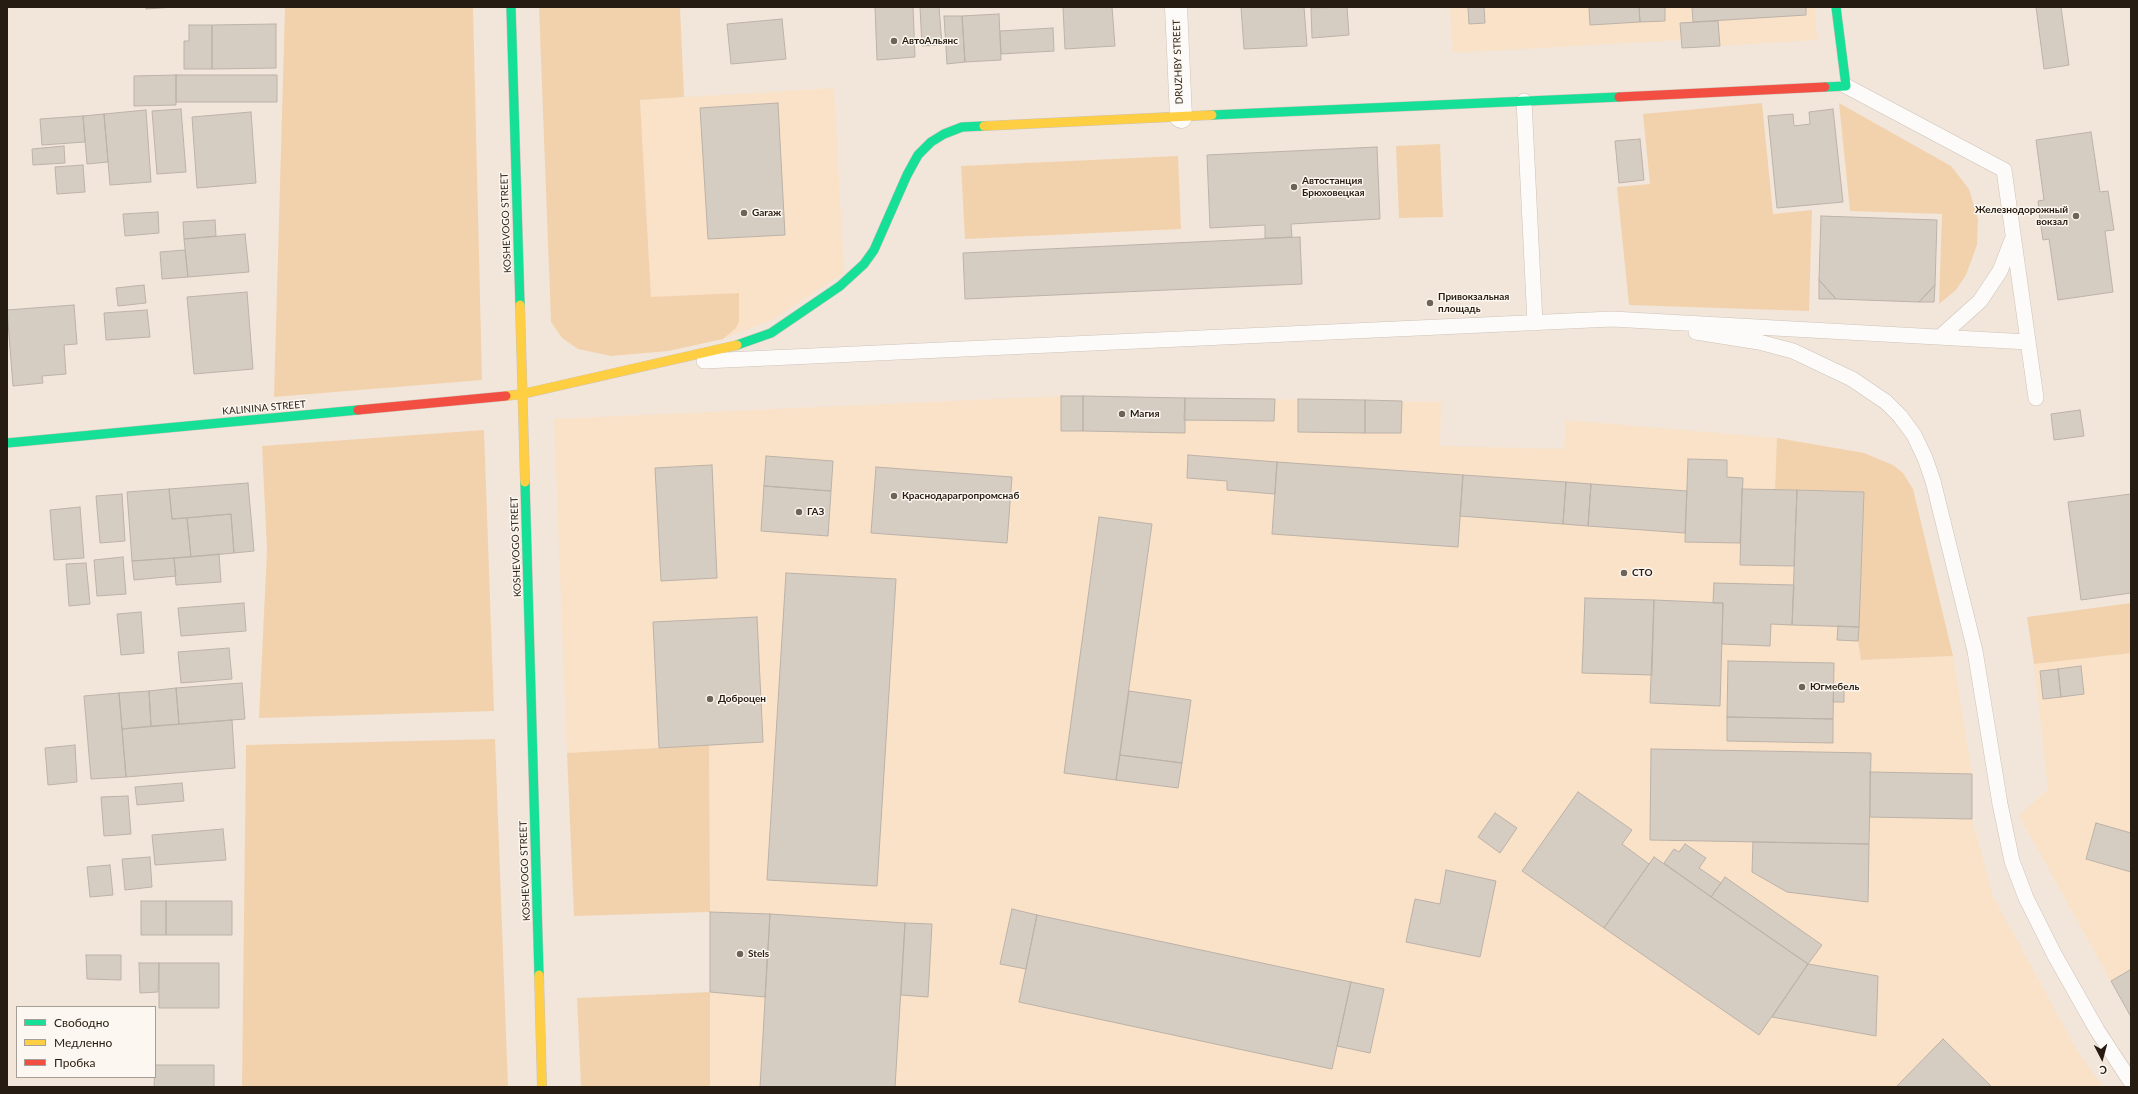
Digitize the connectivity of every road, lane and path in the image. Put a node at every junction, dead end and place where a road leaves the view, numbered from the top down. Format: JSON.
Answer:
{"nodes":[{"id":1,"x":511,"y":7,"type":"edge"},
{"id":2,"x":1176,"y":7,"type":"edge"},
{"id":3,"x":1836,"y":7,"type":"edge"},
{"id":4,"x":1846,"y":86,"type":"junction"},
{"id":5,"x":1524,"y":101,"type":"junction"},
{"id":6,"x":1180,"y":117,"type":"junction"},
{"id":7,"x":2013,"y":237,"type":"junction"},
{"id":8,"x":1612,"y":319,"type":"junction"},
{"id":9,"x":1535,"y":323,"type":"junction"},
{"id":10,"x":1940,"y":337,"type":"junction"},
{"id":11,"x":2028,"y":342,"type":"junction"},
{"id":12,"x":661,"y":364,"type":"junction"},
{"id":13,"x":522,"y":394,"type":"junction"},
{"id":14,"x":2036,"y":398,"type":"dead end"},
{"id":15,"x":7,"y":443,"type":"edge"},
{"id":16,"x":2131,"y":1082,"type":"edge"},
{"id":17,"x":542,"y":1087,"type":"edge"}],
"edges":[{"from":1,"to":13,"type":"street","name":"KOSHEVOGO STREET"},
{"from":2,"to":6,"type":"street","name":"DRUZHBY STREET"},
{"from":3,"to":4,"type":"street"},
{"from":4,"to":5,"type":"street","name":"KALININA STREET"},
{"from":4,"to":7,"type":"lane"},
{"from":5,"to":6,"type":"street","name":"KALININA STREET"},
{"from":5,"to":9,"type":"lane"},
{"from":6,"to":12,"type":"street","name":"KALININA STREET"},
{"from":7,"to":10,"type":"lane"},
{"from":7,"to":11,"type":"lane"},
{"from":8,"to":9,"type":"lane"},
{"from":8,"to":10,"type":"lane"},
{"from":8,"to":16,"type":"lane"},
{"from":9,"to":12,"type":"lane"},
{"from":10,"to":11,"type":"lane"},
{"from":11,"to":14,"type":"lane"},
{"from":12,"to":13,"type":"street","name":"KALININA STREET"},
{"from":13,"to":15,"type":"street","name":"KALININA STREET"},
{"from":13,"to":17,"type":"street","name":"KOSHEVOGO STREET"}]}
